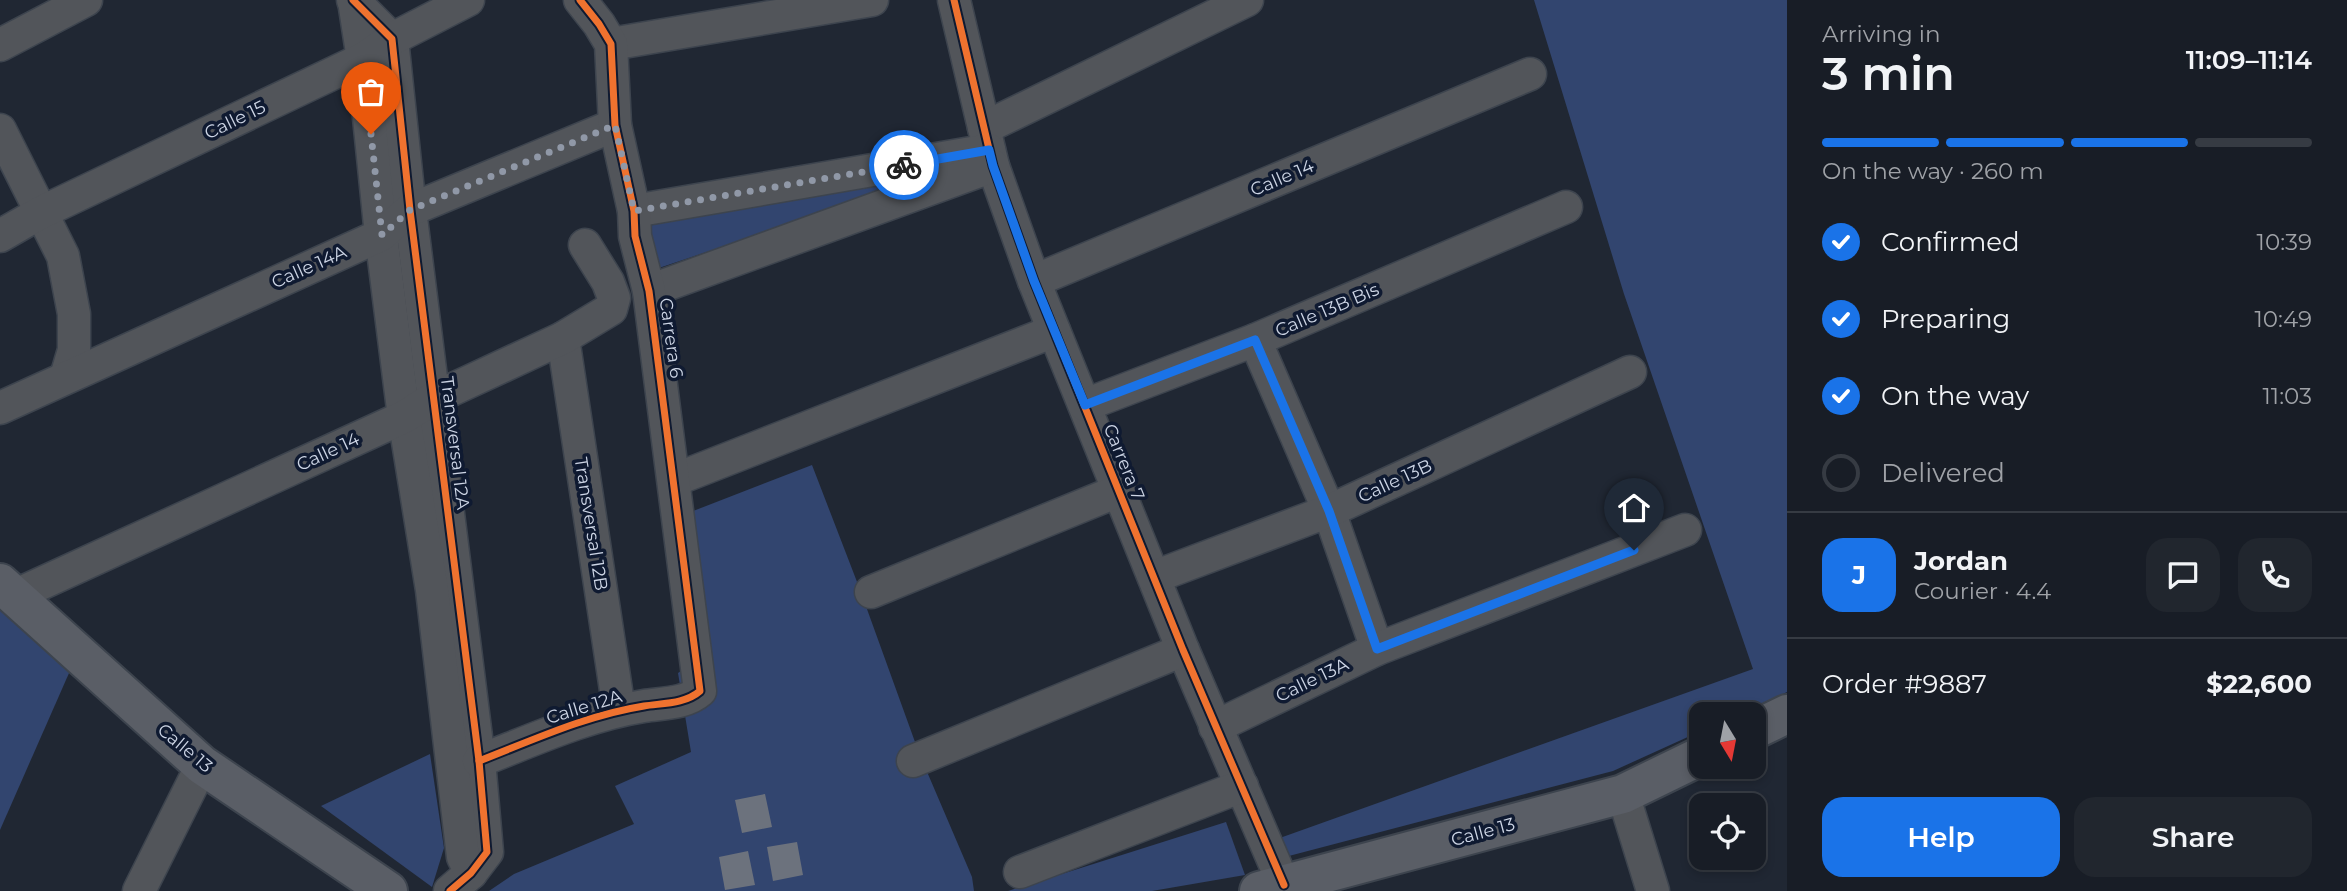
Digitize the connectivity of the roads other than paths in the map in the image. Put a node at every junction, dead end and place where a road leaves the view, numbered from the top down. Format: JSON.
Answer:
{"nodes":[{"id":1,"x":86,"y":0,"type":"edge"},
{"id":2,"x":353,"y":0,"type":"edge"},
{"id":3,"x":468,"y":0,"type":"edge"},
{"id":4,"x":580,"y":0,"type":"edge"},
{"id":5,"x":872,"y":0,"type":"edge"},
{"id":6,"x":954,"y":0,"type":"edge"},
{"id":7,"x":1247,"y":0,"type":"edge"},
{"id":8,"x":392,"y":39,"type":"junction"},
{"id":9,"x":611,"y":44,"type":"junction"},
{"id":10,"x":0,"y":45,"type":"edge"},
{"id":11,"x":363,"y":59,"type":"junction"},
{"id":12,"x":1530,"y":74,"type":"dead end"},
{"id":13,"x":615,"y":125,"type":"junction"},
{"id":14,"x":0,"y":130,"type":"edge"},
{"id":15,"x":989,"y":148,"type":"junction"},
{"id":16,"x":1566,"y":207,"type":"dead end"},
{"id":17,"x":410,"y":210,"type":"junction"},
{"id":18,"x":40,"y":213,"type":"junction"},
{"id":19,"x":634,"y":224,"type":"junction"},
{"id":20,"x":382,"y":235,"type":"junction"},
{"id":21,"x":0,"y":236,"type":"edge"},
{"id":22,"x":1034,"y":281,"type":"junction"},
{"id":23,"x":649,"y":291,"type":"junction"},
{"id":24,"x":1054,"y":331,"type":"junction"},
{"id":25,"x":562,"y":338,"type":"junction"},
{"id":26,"x":1255,"y":340,"type":"junction"},
{"id":27,"x":1630,"y":372,"type":"dead end"},
{"id":28,"x":66,"y":377,"type":"junction"},
{"id":29,"x":434,"y":398,"type":"junction"},
{"id":30,"x":1085,"y":405,"type":"junction"},
{"id":31,"x":0,"y":408,"type":"edge"},
{"id":32,"x":404,"y":417,"type":"junction"},
{"id":33,"x":674,"y":480,"type":"junction"},
{"id":34,"x":1118,"y":491,"type":"junction"},
{"id":35,"x":1329,"y":511,"type":"junction"},
{"id":36,"x":1685,"y":530,"type":"dead end"},
{"id":37,"x":1154,"y":577,"type":"junction"},
{"id":38,"x":7,"y":589,"type":"edge"},
{"id":39,"x":870,"y":592,"type":"dead end"},
{"id":40,"x":1377,"y":649,"type":"junction"},
{"id":41,"x":1183,"y":650,"type":"junction"},
{"id":42,"x":700,"y":691,"type":"joint"},
{"id":43,"x":619,"y":710,"type":"junction"},
{"id":44,"x":1787,"y":714,"type":"edge"},
{"id":45,"x":1766,"y":724,"type":"edge"},
{"id":46,"x":1215,"y":727,"type":"junction"},
{"id":47,"x":479,"y":761,"type":"junction"},
{"id":48,"x":913,"y":761,"type":"dead end"},
{"id":49,"x":1689,"y":762,"type":"edge"},
{"id":50,"x":202,"y":765,"type":"junction"},
{"id":51,"x":1242,"y":786,"type":"junction"},
{"id":52,"x":1623,"y":794,"type":"junction"},
{"id":53,"x":1020,"y":872,"type":"dead end"},
{"id":54,"x":460,"y":882,"type":"edge"},
{"id":55,"x":1271,"y":888,"type":"edge"},
{"id":56,"x":139,"y":891,"type":"edge"},
{"id":57,"x":387,"y":891,"type":"edge"},
{"id":58,"x":1653,"y":891,"type":"edge"}],
"edges":[{"from":1,"to":10,"type":"street"},
{"from":2,"to":8,"type":"street","name":"Transversal 12A"},
{"from":2,"to":11,"type":"street","name":"Transversal 12A"},
{"from":3,"to":8,"type":"street","name":"Calle 15"},
{"from":4,"to":9,"type":"street"},
{"from":5,"to":9,"type":"street"},
{"from":6,"to":15,"type":"street","name":"Carrera 7"},
{"from":7,"to":15,"type":"street"},
{"from":8,"to":11,"type":"street","name":"Calle 15"},
{"from":8,"to":17,"type":"street","name":"Transversal 12A"},
{"from":9,"to":13,"type":"street","name":"Carrera 6"},
{"from":11,"to":18,"type":"street","name":"Calle 15"},
{"from":11,"to":20,"type":"street","name":"Transversal 12A"},
{"from":12,"to":22,"type":"street","name":"Calle 14"},
{"from":13,"to":17,"type":"street","name":"Calle 14A"},
{"from":13,"to":19,"type":"street","name":"Carrera 6"},
{"from":14,"to":18,"type":"street"},
{"from":15,"to":19,"type":"street"},
{"from":15,"to":22,"type":"street","name":"Carrera 7"},
{"from":15,"to":23,"type":"street"},
{"from":16,"to":26,"type":"street","name":"Calle 13B Bis"},
{"from":17,"to":20,"type":"street","name":"Calle 14A"},
{"from":17,"to":29,"type":"street","name":"Transversal 12A"},
{"from":18,"to":21,"type":"street","name":"Calle 15"},
{"from":18,"to":28,"type":"street"},
{"from":19,"to":23,"type":"street","name":"Carrera 6"},
{"from":19,"to":25,"type":"street","name":"Calle 14"},
{"from":20,"to":28,"type":"street","name":"Calle 14A"},
{"from":20,"to":32,"type":"street","name":"Transversal 12A"},
{"from":22,"to":24,"type":"street","name":"Carrera 7"},
{"from":23,"to":33,"type":"street","name":"Carrera 6"},
{"from":24,"to":30,"type":"street","name":"Carrera 7"},
{"from":24,"to":33,"type":"street"},
{"from":25,"to":29,"type":"street","name":"Calle 14"},
{"from":25,"to":43,"type":"street","name":"Transversal 12B"},
{"from":26,"to":30,"type":"street","name":"Calle 13B Bis"},
{"from":26,"to":35,"type":"street"},
{"from":27,"to":35,"type":"street","name":"Calle 13B"},
{"from":28,"to":31,"type":"street","name":"Calle 14A"},
{"from":29,"to":32,"type":"street","name":"Calle 14"},
{"from":29,"to":47,"type":"street","name":"Transversal 12A"},
{"from":30,"to":34,"type":"street","name":"Carrera 7"},
{"from":32,"to":38,"type":"street","name":"Calle 14"},
{"from":32,"to":54,"type":"street","name":"Transversal 12A"},
{"from":33,"to":42,"type":"street","name":"Carrera 6"},
{"from":34,"to":37,"type":"street","name":"Carrera 7"},
{"from":34,"to":39,"type":"street"},
{"from":35,"to":37,"type":"street","name":"Calle 13B"},
{"from":35,"to":40,"type":"street"},
{"from":36,"to":40,"type":"street","name":"Calle 13A"},
{"from":37,"to":41,"type":"street","name":"Carrera 7"},
{"from":38,"to":50,"type":"main road","name":"Calle 13"},
{"from":40,"to":46,"type":"street","name":"Calle 13A"},
{"from":41,"to":46,"type":"street","name":"Carrera 7"},
{"from":41,"to":48,"type":"street"},
{"from":42,"to":43,"type":"street","name":"Calle 12A"},
{"from":43,"to":47,"type":"street","name":"Calle 12A"},
{"from":44,"to":45,"type":"main road"},
{"from":46,"to":51,"type":"street","name":"Carrera 7"},
{"from":47,"to":54,"type":"street","name":"Transversal 12A"},
{"from":49,"to":52,"type":"main road","name":"Calle 13"},
{"from":50,"to":56,"type":"street"},
{"from":50,"to":57,"type":"main road","name":"Calle 13"},
{"from":51,"to":53,"type":"street"},
{"from":51,"to":55,"type":"street","name":"Carrera 7"},
{"from":52,"to":55,"type":"main road","name":"Calle 13"},
{"from":52,"to":58,"type":"street"}]}
